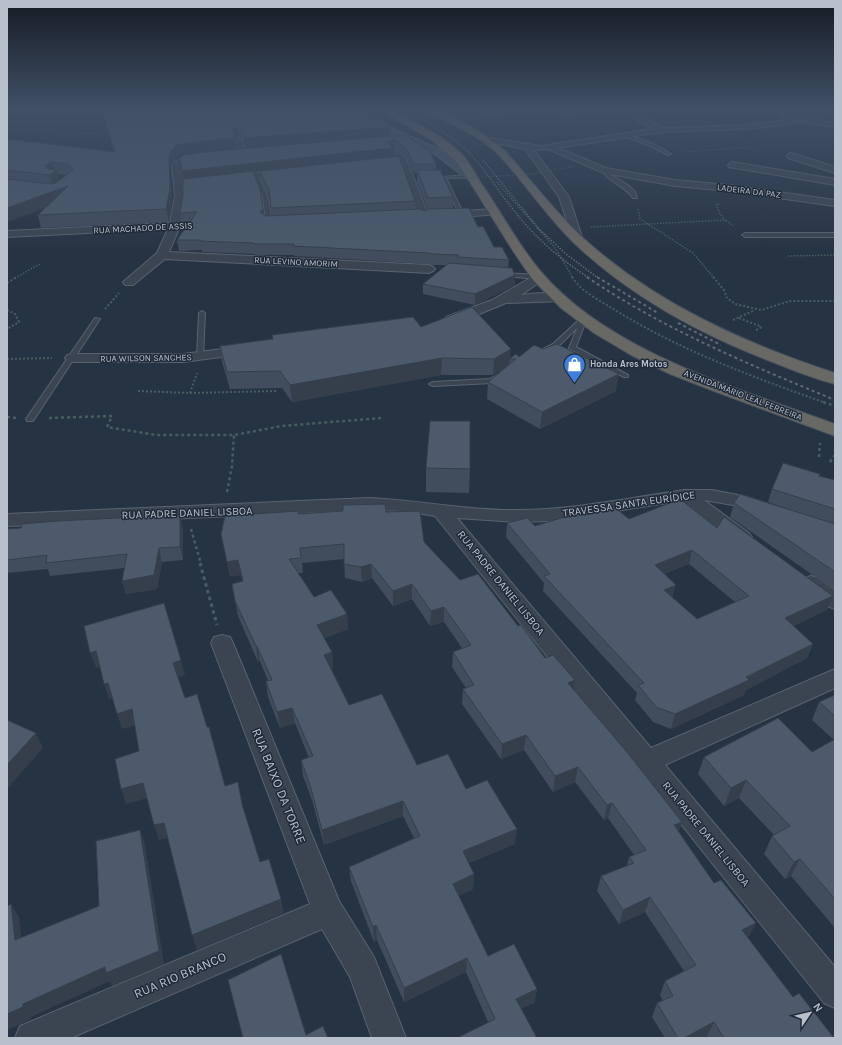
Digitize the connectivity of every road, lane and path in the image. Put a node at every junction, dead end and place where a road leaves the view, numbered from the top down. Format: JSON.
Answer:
{"nodes":[{"id":1,"x":208,"y":157,"type":"edge"},
{"id":2,"x":399,"y":157,"type":"edge"},
{"id":3,"x":446,"y":157,"type":"edge"},
{"id":4,"x":458,"y":157,"type":"edge"},
{"id":5,"x":505,"y":157,"type":"edge"},
{"id":6,"x":535,"y":157,"type":"edge"},
{"id":7,"x":573,"y":157,"type":"edge"},
{"id":8,"x":793,"y":157,"type":"edge"},
{"id":9,"x":403,"y":160,"type":"junction"},
{"id":10,"x":388,"y":162,"type":"edge"},
{"id":11,"x":732,"y":165,"type":"dead end"},
{"id":12,"x":575,"y":166,"type":"dead end"},
{"id":13,"x":604,"y":170,"type":"junction"},
{"id":14,"x":835,"y":170,"type":"edge"},
{"id":15,"x":294,"y":172,"type":"edge"},
{"id":16,"x":256,"y":176,"type":"junction"},
{"id":17,"x":470,"y":176,"type":"junction"},
{"id":18,"x":440,"y":177,"type":"junction"},
{"id":19,"x":218,"y":181,"type":"edge"},
{"id":20,"x":835,"y":182,"type":"edge"},
{"id":21,"x":635,"y":197,"type":"joint"},
{"id":22,"x":835,"y":203,"type":"edge"},
{"id":23,"x":716,"y":204,"type":"dead end"},
{"id":24,"x":496,"y":212,"type":"junction"},
{"id":25,"x":462,"y":214,"type":"junction"},
{"id":26,"x":725,"y":220,"type":"junction"},
{"id":27,"x":272,"y":222,"type":"edge"},
{"id":28,"x":646,"y":224,"type":"junction"},
{"id":29,"x":175,"y":226,"type":"junction"},
{"id":30,"x":7,"y":234,"type":"edge"},
{"id":31,"x":576,"y":234,"type":"junction"},
{"id":32,"x":745,"y":235,"type":"joint"},
{"id":33,"x":835,"y":235,"type":"edge"},
{"id":34,"x":162,"y":255,"type":"junction"},
{"id":35,"x":835,"y":255,"type":"edge"},
{"id":36,"x":788,"y":256,"type":"dead end"},
{"id":37,"x":40,"y":264,"type":"dead end"},
{"id":38,"x":429,"y":269,"type":"dead end"},
{"id":39,"x":494,"y":274,"type":"edge"},
{"id":40,"x":539,"y":277,"type":"junction"},
{"id":41,"x":129,"y":282,"type":"joint"},
{"id":42,"x":7,"y":283,"type":"edge"},
{"id":43,"x":560,"y":298,"type":"junction"},
{"id":44,"x":501,"y":301,"type":"junction"},
{"id":45,"x":835,"y":301,"type":"edge"},
{"id":46,"x":7,"y":310,"type":"edge"},
{"id":47,"x":755,"y":310,"type":"junction"},
{"id":48,"x":202,"y":313,"type":"dead end"},
{"id":49,"x":738,"y":317,"type":"junction"},
{"id":50,"x":584,"y":318,"type":"junction"},
{"id":51,"x":98,"y":319,"type":"joint"},
{"id":52,"x":439,"y":324,"type":"edge"},
{"id":53,"x":734,"y":324,"type":"dead end"},
{"id":54,"x":762,"y":327,"type":"dead end"},
{"id":55,"x":7,"y":329,"type":"edge"},
{"id":56,"x":261,"y":348,"type":"edge"},
{"id":57,"x":541,"y":352,"type":"edge"},
{"id":58,"x":200,"y":356,"type":"junction"},
{"id":59,"x":7,"y":358,"type":"edge"},
{"id":60,"x":72,"y":358,"type":"junction"},
{"id":61,"x":808,"y":370,"type":"junction"},
{"id":62,"x":503,"y":374,"type":"edge"},
{"id":63,"x":835,"y":375,"type":"edge"},
{"id":64,"x":626,"y":376,"type":"dead end"},
{"id":65,"x":835,"y":379,"type":"edge"},
{"id":66,"x":433,"y":384,"type":"dead end"},
{"id":67,"x":138,"y":391,"type":"dead end"},
{"id":68,"x":276,"y":391,"type":"dead end"},
{"id":69,"x":190,"y":393,"type":"junction"},
{"id":70,"x":7,"y":417,"type":"edge"},
{"id":71,"x":381,"y":418,"type":"dead end"},
{"id":72,"x":30,"y":419,"type":"junction"},
{"id":73,"x":835,"y":430,"type":"edge"},
{"id":74,"x":234,"y":435,"type":"junction"},
{"id":75,"x":821,"y":439,"type":"dead end"},
{"id":76,"x":835,"y":455,"type":"edge"},
{"id":77,"x":819,"y":457,"type":"dead end"},
{"id":78,"x":830,"y":462,"type":"dead end"},
{"id":79,"x":684,"y":495,"type":"junction"},
{"id":80,"x":223,"y":511,"type":"junction"},
{"id":81,"x":441,"y":511,"type":"junction"},
{"id":82,"x":775,"y":512,"type":"edge"},
{"id":83,"x":7,"y":520,"type":"edge"},
{"id":84,"x":190,"y":526,"type":"dead end"},
{"id":85,"x":759,"y":550,"type":"edge"},
{"id":86,"x":794,"y":573,"type":"edge"},
{"id":87,"x":835,"y":602,"type":"edge"},
{"id":88,"x":222,"y":643,"type":"joint"},
{"id":89,"x":835,"y":678,"type":"edge"},
{"id":90,"x":647,"y":761,"type":"junction"},
{"id":91,"x":328,"y":911,"type":"junction"},
{"id":92,"x":835,"y":992,"type":"edge"},
{"id":93,"x":32,"y":1038,"type":"edge"},
{"id":94,"x":389,"y":1038,"type":"edge"}],
"edges":[{"from":1,"to":29,"type":"street"},
{"from":2,"to":9,"type":"street"},
{"from":3,"to":17,"type":"main road","name":"AVENIDA MÁRIO LEAL FERREIRA"},
{"from":4,"to":17,"type":"highway","name":"AVENIDA MÁRIO LEAL FERREIRA"},
{"from":5,"to":31,"type":"highway"},
{"from":6,"to":31,"type":"street"},
{"from":7,"to":13,"type":"street","name":"LADEIRA DA PAZ"},
{"from":8,"to":14,"type":"street"},
{"from":9,"to":10,"type":"street"},
{"from":9,"to":25,"type":"street"},
{"from":11,"to":20,"type":"street"},
{"from":12,"to":18,"type":"path","bridge":true},
{"from":13,"to":21,"type":"lane"},
{"from":13,"to":22,"type":"street","name":"LADEIRA DA PAZ"},
{"from":15,"to":16,"type":"street"},
{"from":16,"to":19,"type":"street"},
{"from":16,"to":27,"type":"lane"},
{"from":17,"to":18,"type":"lane"},
{"from":17,"to":24,"type":"highway","name":"AVENIDA MÁRIO LEAL FERREIRA"},
{"from":18,"to":25,"type":"lane"},
{"from":21,"to":28,"type":"path"},
{"from":23,"to":26,"type":"path"},
{"from":24,"to":25,"type":"street"},
{"from":24,"to":40,"type":"highway","name":"AVENIDA MÁRIO LEAL FERREIRA"},
{"from":26,"to":28,"type":"path"},
{"from":26,"to":32,"type":"path"},
{"from":28,"to":31,"type":"path"},
{"from":28,"to":47,"type":"path"},
{"from":29,"to":30,"type":"street","name":"RUA MACHADO DE ASSIS"},
{"from":29,"to":34,"type":"street"},
{"from":31,"to":61,"type":"highway"},
{"from":32,"to":33,"type":"lane"},
{"from":34,"to":38,"type":"street","name":"RUA LEVINO AMORIM"},
{"from":34,"to":41,"type":"street"},
{"from":35,"to":36,"type":"path"},
{"from":37,"to":42,"type":"path"},
{"from":39,"to":40,"type":"lane"},
{"from":40,"to":43,"type":"highway","name":"AVENIDA MÁRIO LEAL FERREIRA"},
{"from":40,"to":44,"type":"street"},
{"from":41,"to":51,"type":"path"},
{"from":43,"to":44,"type":"street"},
{"from":43,"to":50,"type":"highway","name":"AVENIDA MÁRIO LEAL FERREIRA"},
{"from":44,"to":52,"type":"street"},
{"from":45,"to":47,"type":"path"},
{"from":46,"to":55,"type":"path"},
{"from":47,"to":49,"type":"path"},
{"from":48,"to":58,"type":"lane"},
{"from":49,"to":53,"type":"path"},
{"from":49,"to":54,"type":"path"},
{"from":50,"to":57,"type":"lane"},
{"from":50,"to":64,"type":"lane"},
{"from":50,"to":73,"type":"highway","name":"AVENIDA MÁRIO LEAL FERREIRA"},
{"from":51,"to":60,"type":"lane"},
{"from":56,"to":58,"type":"street","name":"RUA WILSON SANCHES"},
{"from":58,"to":60,"type":"street","name":"RUA WILSON SANCHES"},
{"from":58,"to":69,"type":"path"},
{"from":59,"to":60,"type":"path"},
{"from":60,"to":72,"type":"lane"},
{"from":61,"to":63,"type":"street"},
{"from":61,"to":65,"type":"highway"},
{"from":62,"to":66,"type":"lane"},
{"from":67,"to":69,"type":"path"},
{"from":68,"to":69,"type":"path"},
{"from":70,"to":72,"type":"path"},
{"from":71,"to":74,"type":"path"},
{"from":72,"to":74,"type":"path"},
{"from":74,"to":80,"type":"path"},
{"from":75,"to":77,"type":"path"},
{"from":76,"to":78,"type":"path"},
{"from":79,"to":81,"type":"street","name":"TRAVESSA SANTA EURÍDICE"},
{"from":79,"to":82,"type":"street","name":"TRAVESSA SANTA EURÍDICE"},
{"from":79,"to":85,"type":"street"},
{"from":80,"to":81,"type":"street","name":"RUA PADRE DANIEL LISBOA"},
{"from":80,"to":83,"type":"street","name":"RUA PADRE DANIEL LISBOA"},
{"from":81,"to":90,"type":"street","name":"RUA PADRE DANIEL LISBOA"},
{"from":84,"to":88,"type":"path"},
{"from":86,"to":87,"type":"street"},
{"from":88,"to":91,"type":"street","name":"RUA BAIXO DA TORRE"},
{"from":89,"to":90,"type":"street"},
{"from":90,"to":92,"type":"street","name":"RUA PADRE DANIEL LISBOA"},
{"from":91,"to":93,"type":"street","name":"RUA RIO BRANCO"},
{"from":91,"to":94,"type":"street","name":"RUA BAIXO DA TORRE"}]}
